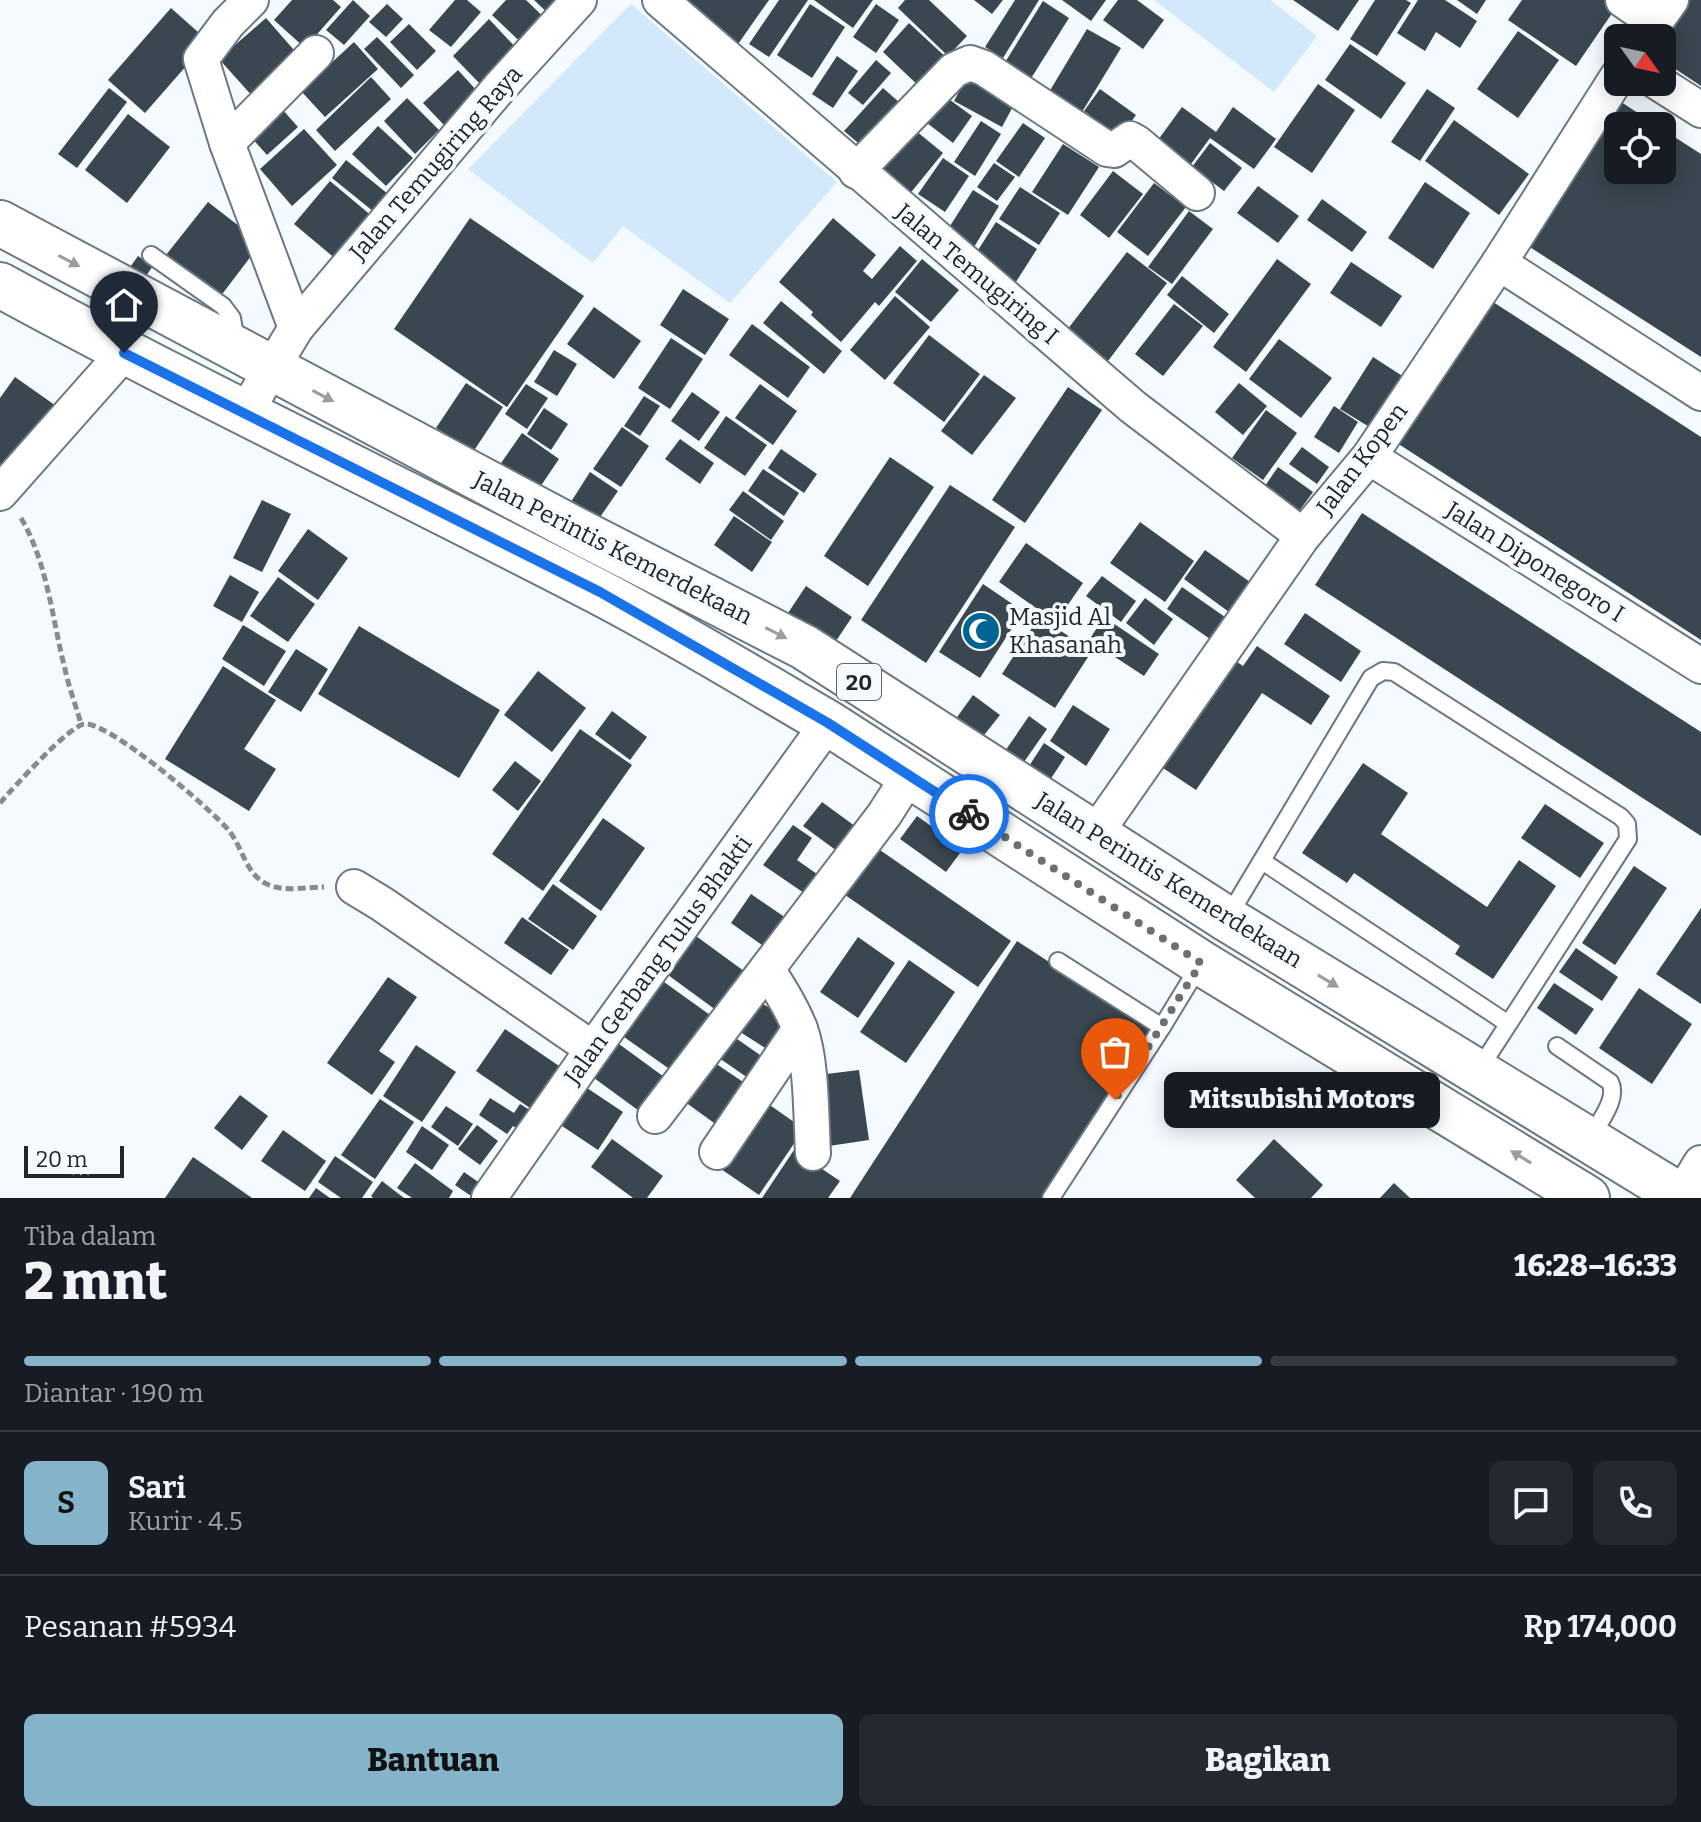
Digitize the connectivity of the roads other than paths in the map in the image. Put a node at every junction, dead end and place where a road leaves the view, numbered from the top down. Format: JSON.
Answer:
{"nodes":[{"id":1,"x":579,"y":0,"type":"edge"},
{"id":2,"x":660,"y":0,"type":"edge"},
{"id":3,"x":1623,"y":0,"type":"edge"},
{"id":4,"x":239,"y":12,"type":"edge"},
{"id":5,"x":1657,"y":20,"type":"edge"},
{"id":6,"x":316,"y":53,"type":"dead end"},
{"id":7,"x":1676,"y":94,"type":"edge"},
{"id":8,"x":1605,"y":96,"type":"edge"},
{"id":9,"x":1701,"y":110,"type":"edge"},
{"id":10,"x":227,"y":143,"type":"junction"},
{"id":11,"x":856,"y":171,"type":"junction"},
{"id":12,"x":1197,"y":193,"type":"dead end"},
{"id":13,"x":0,"y":223,"type":"edge"},
{"id":14,"x":151,"y":255,"type":"dead end"},
{"id":15,"x":1499,"y":263,"type":"junction"},
{"id":16,"x":0,"y":285,"type":"edge"},
{"id":17,"x":296,"y":328,"type":"junction"},
{"id":18,"x":124,"y":353,"type":"junction"},
{"id":19,"x":254,"y":360,"type":"junction"},
{"id":20,"x":1701,"y":393,"type":"edge"},
{"id":21,"x":245,"y":413,"type":"junction"},
{"id":22,"x":1369,"y":457,"type":"junction"},
{"id":23,"x":2,"y":491,"type":"edge"},
{"id":24,"x":1303,"y":536,"type":"junction"},
{"id":25,"x":1701,"y":666,"type":"edge"},
{"id":26,"x":828,"y":723,"type":"junction"},
{"id":27,"x":909,"y":776,"type":"junction"},
{"id":28,"x":1095,"y":834,"type":"junction"},
{"id":29,"x":1262,"y":861,"type":"junction"},
{"id":30,"x":354,"y":887,"type":"road end"},
{"id":31,"x":1227,"y":919,"type":"junction"},
{"id":32,"x":1058,"y":961,"type":"dead end"},
{"id":33,"x":1201,"y":963,"type":"junction"},
{"id":34,"x":767,"y":969,"type":"junction"},
{"id":35,"x":1507,"y":1023,"type":"junction"},
{"id":36,"x":1162,"y":1027,"type":"junction"},
{"id":37,"x":800,"y":1029,"type":"junction"},
{"id":38,"x":1557,"y":1046,"type":"dead end"},
{"id":39,"x":593,"y":1049,"type":"junction"},
{"id":40,"x":1477,"y":1072,"type":"junction"},
{"id":41,"x":655,"y":1116,"type":"dead end"},
{"id":42,"x":1589,"y":1140,"type":"junction"},
{"id":43,"x":717,"y":1152,"type":"dead end"},
{"id":44,"x":813,"y":1153,"type":"dead end"},
{"id":45,"x":1686,"y":1189,"type":"edge"},
{"id":46,"x":489,"y":1198,"type":"edge"},
{"id":47,"x":1051,"y":1198,"type":"edge"},
{"id":48,"x":1587,"y":1198,"type":"edge"}],
"edges":[{"from":1,"to":17,"type":"street","name":"Jalan Temugiring Raya"},
{"from":2,"to":11,"type":"street","name":"Jalan Temugiring I"},
{"from":3,"to":5,"type":"street"},
{"from":4,"to":10,"type":"street"},
{"from":6,"to":10,"type":"street"},
{"from":7,"to":9,"type":"street"},
{"from":8,"to":15,"type":"street","name":"Jalan Kopen"},
{"from":10,"to":17,"type":"street"},
{"from":11,"to":12,"type":"street"},
{"from":11,"to":24,"type":"street","name":"Jalan Temugiring I"},
{"from":13,"to":19,"type":"highway","name":"Jalan Perintis Kemerdekaan","number":"20","one_way":true},
{"from":14,"to":19,"type":"lane"},
{"from":15,"to":20,"type":"street"},
{"from":15,"to":22,"type":"street","name":"Jalan Kopen"},
{"from":16,"to":18,"type":"highway","name":"Jalan Perintis Kemerdekaan","number":"20"},
{"from":17,"to":19,"type":"street","name":"Jalan Temugiring Raya"},
{"from":18,"to":21,"type":"highway","name":"Jalan Perintis Kemerdekaan","number":"20"},
{"from":18,"to":23,"type":"street"},
{"from":19,"to":21,"type":"street"},
{"from":19,"to":28,"type":"highway","name":"Jalan Perintis Kemerdekaan","number":"20","one_way":true},
{"from":21,"to":26,"type":"highway","name":"Jalan Perintis Kemerdekaan","number":"20"},
{"from":22,"to":24,"type":"street","name":"Jalan Kopen"},
{"from":22,"to":25,"type":"street","name":"Jalan Diponegoro I"},
{"from":24,"to":28,"type":"street","name":"Jalan Kopen"},
{"from":26,"to":27,"type":"highway","name":"Jalan Perintis Kemerdekaan","number":"20"},
{"from":26,"to":39,"type":"street","name":"Jalan Gerbang Tulus Bhakti"},
{"from":27,"to":33,"type":"highway","name":"Jalan Perintis Kemerdekaan","number":"20"},
{"from":27,"to":34,"type":"street"},
{"from":28,"to":31,"type":"highway","name":"Jalan Perintis Kemerdekaan","number":"20"},
{"from":29,"to":31,"type":"lane"},
{"from":29,"to":35,"type":"lane"},
{"from":29,"to":35,"type":"lane"},
{"from":30,"to":39,"type":"street"},
{"from":31,"to":33,"type":"highway"},
{"from":31,"to":40,"type":"highway","name":"Jalan Perintis Kemerdekaan","number":"20","one_way":true},
{"from":32,"to":36,"type":"lane"},
{"from":33,"to":36,"type":"lane"},
{"from":48,"to":33,"type":"highway","name":"Jalan Perintis Kemerdekaan","number":"20","one_way":true},
{"from":34,"to":37,"type":"street"},
{"from":34,"to":41,"type":"street"},
{"from":35,"to":40,"type":"lane"},
{"from":36,"to":47,"type":"lane"},
{"from":37,"to":43,"type":"street"},
{"from":37,"to":44,"type":"street"},
{"from":38,"to":42,"type":"lane"},
{"from":39,"to":46,"type":"street","name":"Jalan Gerbang Tulus Bhakti"},
{"from":40,"to":42,"type":"highway","name":"Jalan Perintis Kemerdekaan","number":"20"},
{"from":42,"to":45,"type":"highway","name":"Jalan Perintis Kemerdekaan","number":"20"}]}
